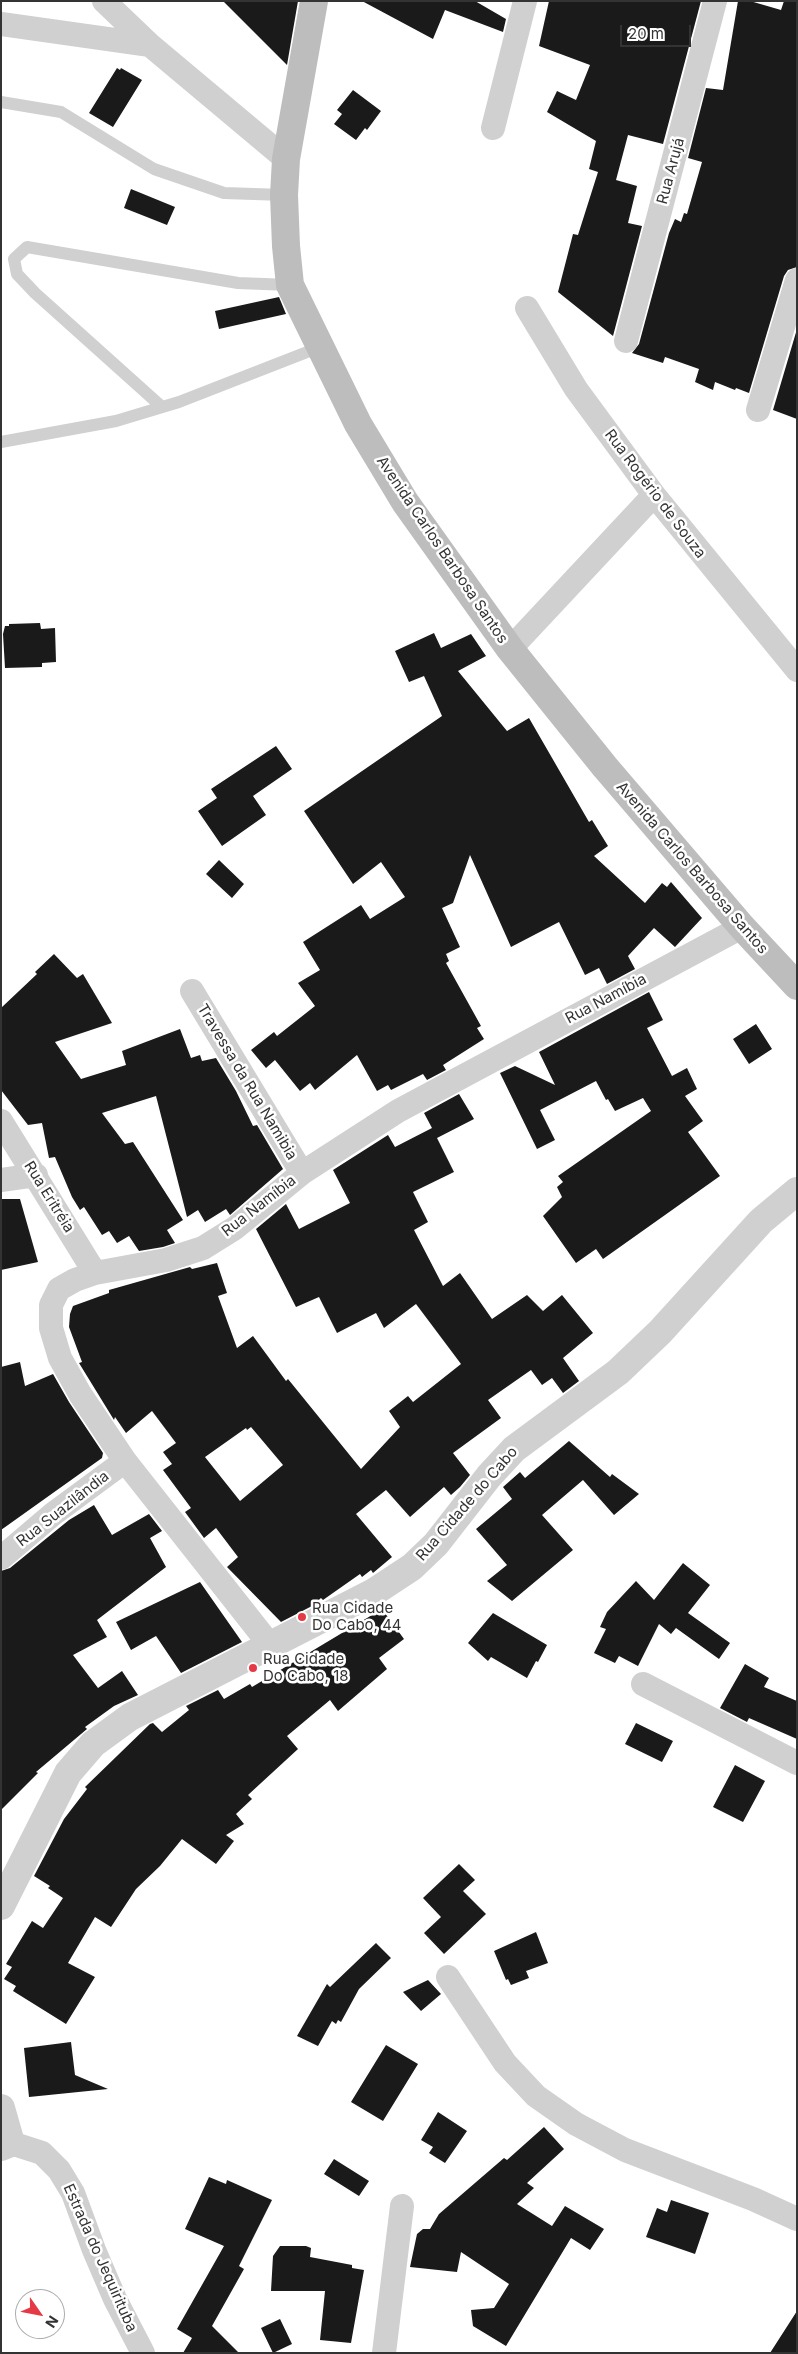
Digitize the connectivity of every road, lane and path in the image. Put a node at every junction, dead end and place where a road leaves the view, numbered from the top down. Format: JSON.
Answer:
{"nodes":[{"id":1,"x":104,"y":1,"type":"edge"},
{"id":2,"x":314,"y":1,"type":"edge"},
{"id":3,"x":525,"y":1,"type":"edge"},
{"id":4,"x":715,"y":1,"type":"edge"},
{"id":5,"x":1,"y":24,"type":"edge"},
{"id":6,"x":150,"y":45,"type":"junction"},
{"id":7,"x":1,"y":102,"type":"edge"},
{"id":8,"x":493,"y":128,"type":"dead end"},
{"id":9,"x":286,"y":159,"type":"junction"},
{"id":10,"x":284,"y":195,"type":"junction"},
{"id":11,"x":797,"y":280,"type":"edge"},
{"id":12,"x":290,"y":286,"type":"junction"},
{"id":13,"x":527,"y":308,"type":"dead end"},
{"id":14,"x":626,"y":341,"type":"dead end"},
{"id":15,"x":320,"y":347,"type":"junction"},
{"id":16,"x":162,"y":407,"type":"junction"},
{"id":17,"x":758,"y":410,"type":"dead end"},
{"id":18,"x":1,"y":442,"type":"edge"},
{"id":19,"x":654,"y":495,"type":"junction"},
{"id":20,"x":510,"y":649,"type":"junction"},
{"id":21,"x":797,"y":670,"type":"edge"},
{"id":22,"x":742,"y":927,"type":"junction"},
{"id":23,"x":797,"y":986,"type":"edge"},
{"id":24,"x":192,"y":991,"type":"dead end"},
{"id":25,"x":1,"y":1121,"type":"edge"},
{"id":26,"x":302,"y":1173,"type":"junction"},
{"id":27,"x":36,"y":1175,"type":"junction"},
{"id":28,"x":1,"y":1180,"type":"edge"},
{"id":29,"x":797,"y":1191,"type":"edge"},
{"id":30,"x":95,"y":1273,"type":"junction"},
{"id":31,"x":125,"y":1462,"type":"junction"},
{"id":32,"x":1,"y":1558,"type":"edge"},
{"id":33,"x":270,"y":1645,"type":"junction"},
{"id":34,"x":644,"y":1684,"type":"dead end"},
{"id":35,"x":797,"y":1763,"type":"edge"},
{"id":36,"x":1,"y":1906,"type":"edge"},
{"id":37,"x":448,"y":1977,"type":"dead end"},
{"id":38,"x":1,"y":2108,"type":"edge"},
{"id":39,"x":6,"y":2145,"type":"edge"},
{"id":40,"x":402,"y":2206,"type":"dead end"},
{"id":41,"x":797,"y":2219,"type":"edge"},
{"id":42,"x":143,"y":2353,"type":"edge"},
{"id":43,"x":384,"y":2353,"type":"edge"}],
"edges":[{"from":1,"to":6,"type":"street"},
{"from":2,"to":9,"type":"main road","name":"Avenida Carlos Barbosa Santos"},
{"from":3,"to":8,"type":"street"},
{"from":4,"to":14,"type":"street","name":"Rua Arujá"},
{"from":5,"to":6,"type":"street"},
{"from":6,"to":9,"type":"street"},
{"from":7,"to":10,"type":"lane"},
{"from":9,"to":10,"type":"main road","name":"Avenida Carlos Barbosa Santos"},
{"from":10,"to":12,"type":"main road","name":"Avenida Carlos Barbosa Santos"},
{"from":11,"to":17,"type":"street"},
{"from":12,"to":15,"type":"main road","name":"Avenida Carlos Barbosa Santos"},
{"from":12,"to":16,"type":"lane"},
{"from":13,"to":19,"type":"street","name":"Rua Rogério de Souza"},
{"from":15,"to":16,"type":"lane"},
{"from":15,"to":20,"type":"main road","name":"Avenida Carlos Barbosa Santos"},
{"from":16,"to":18,"type":"lane"},
{"from":19,"to":20,"type":"street"},
{"from":19,"to":21,"type":"street","name":"Rua Rogério de Souza"},
{"from":20,"to":22,"type":"main road","name":"Avenida Carlos Barbosa Santos"},
{"from":22,"to":23,"type":"main road","name":"Avenida Carlos Barbosa Santos"},
{"from":22,"to":26,"type":"street","name":"Rua Namíbia"},
{"from":24,"to":26,"type":"street","name":"Travessa da Rua Namibia"},
{"from":25,"to":27,"type":"street","name":"Rua Eritréia"},
{"from":26,"to":30,"type":"street","name":"Rua Namíbia"},
{"from":27,"to":28,"type":"street"},
{"from":27,"to":30,"type":"street","name":"Rua Eritréia"},
{"from":29,"to":33,"type":"street","name":"Rua Cidade do Cabo"},
{"from":30,"to":31,"type":"street","name":"Rua Namíbia"},
{"from":31,"to":32,"type":"street","name":"Rua Suazilândia"},
{"from":31,"to":33,"type":"street","name":"Rua Namíbia"},
{"from":33,"to":36,"type":"street","name":"Rua Cidade do Cabo"},
{"from":34,"to":35,"type":"street"},
{"from":37,"to":41,"type":"street"},
{"from":38,"to":39,"type":"street"},
{"from":39,"to":42,"type":"street","name":"Estrada do Jequirituba"},
{"from":40,"to":43,"type":"street"}]}
